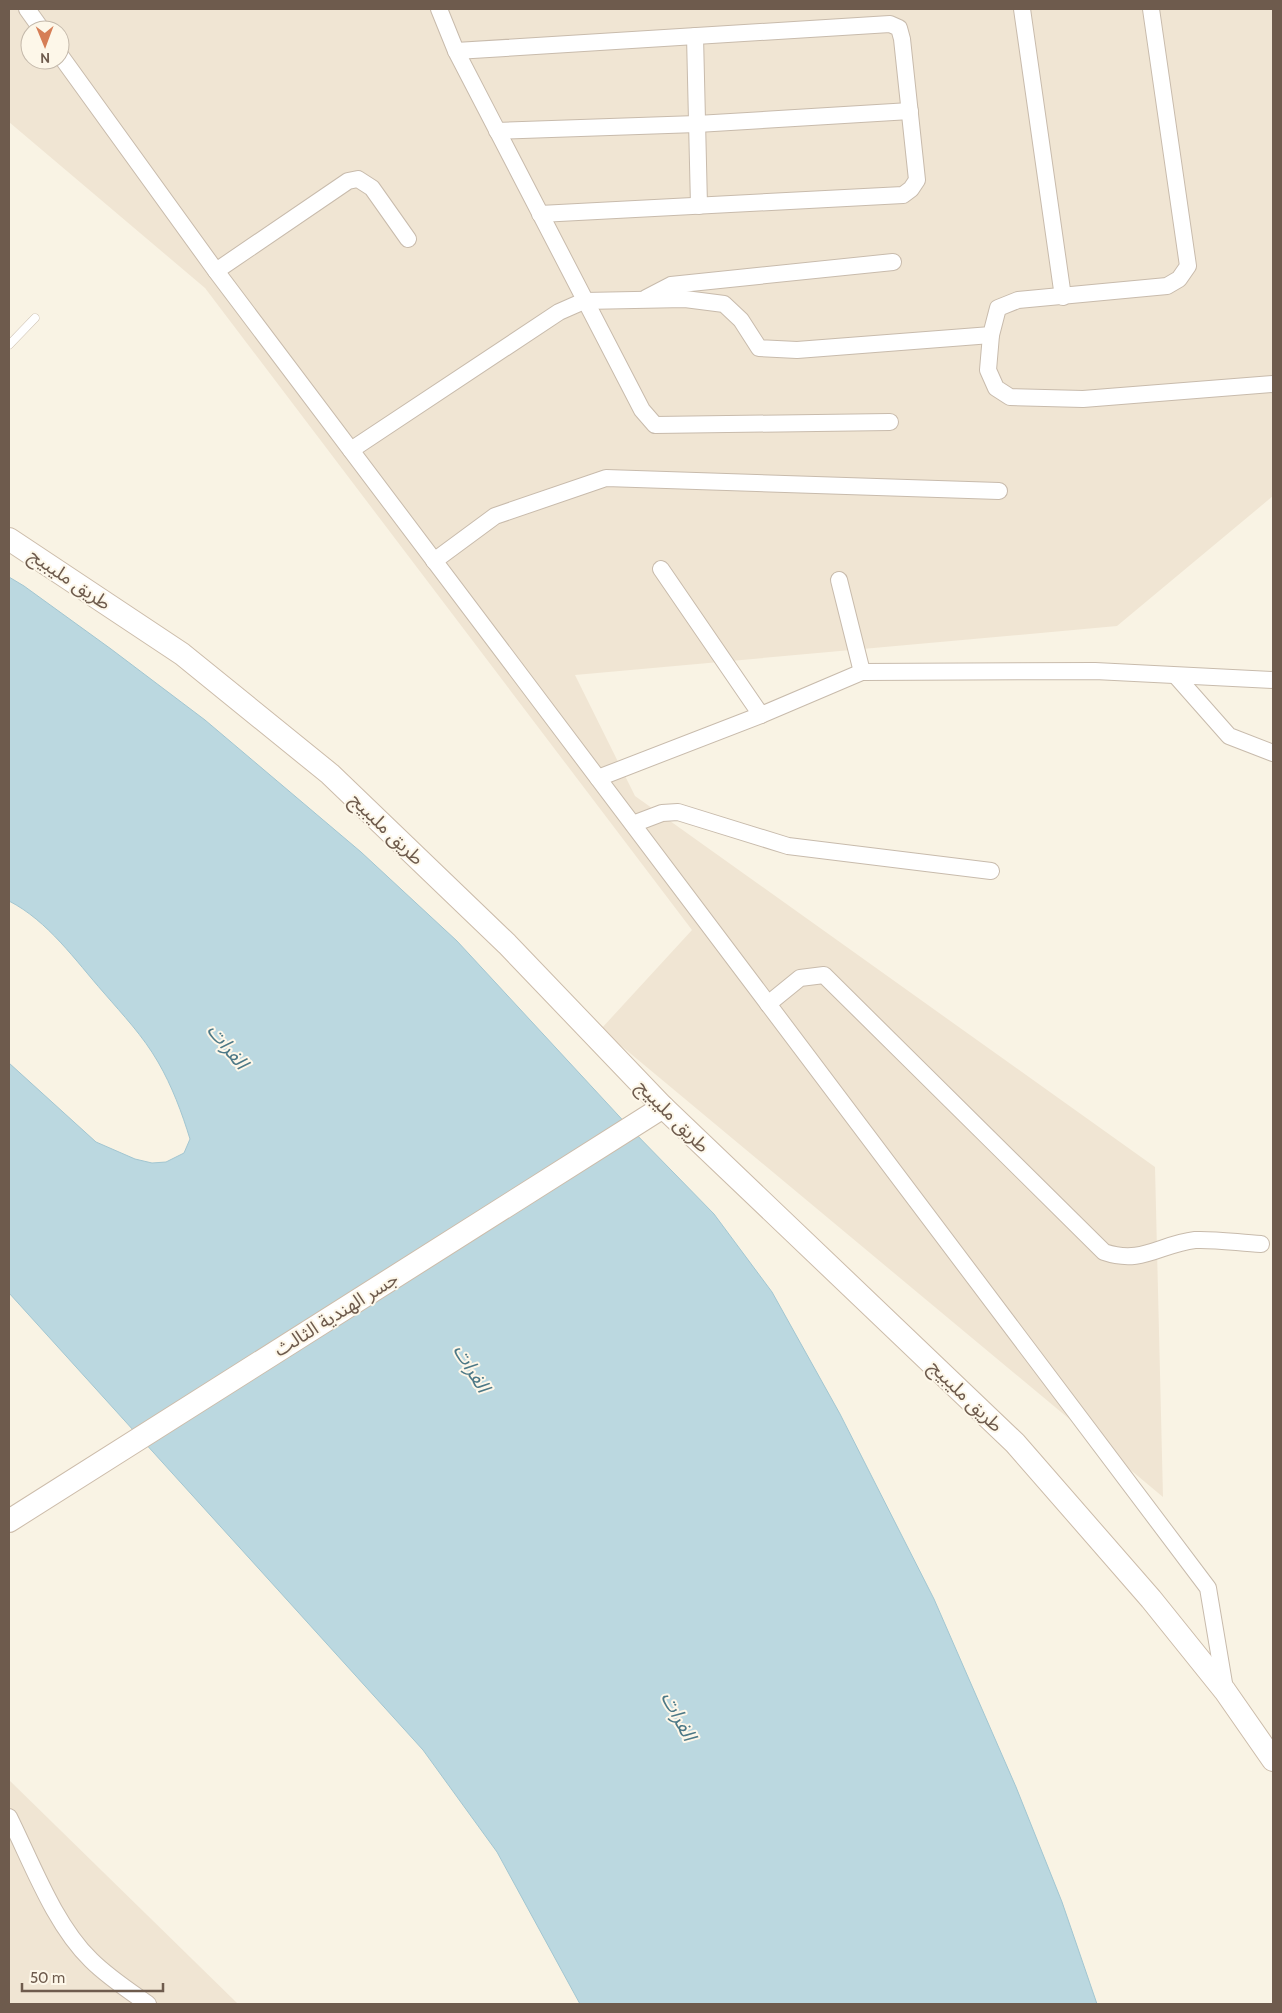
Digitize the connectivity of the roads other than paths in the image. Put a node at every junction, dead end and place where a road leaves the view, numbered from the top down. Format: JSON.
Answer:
{"nodes":[{"id":1,"x":27,"y":9,"type":"edge"},
{"id":2,"x":439,"y":9,"type":"edge"},
{"id":3,"x":1022,"y":9,"type":"edge"},
{"id":4,"x":1151,"y":9,"type":"edge"},
{"id":5,"x":35,"y":20,"type":"edge"},
{"id":6,"x":695,"y":36,"type":"junction"},
{"id":7,"x":456,"y":51,"type":"junction"},
{"id":8,"x":70,"y":68,"type":"edge"},
{"id":9,"x":910,"y":111,"type":"junction"},
{"id":10,"x":697,"y":124,"type":"junction"},
{"id":11,"x":497,"y":131,"type":"junction"},
{"id":12,"x":699,"y":206,"type":"junction"},
{"id":13,"x":540,"y":214,"type":"junction"},
{"id":14,"x":408,"y":239,"type":"dead end"},
{"id":15,"x":893,"y":262,"type":"dead end"},
{"id":16,"x":216,"y":271,"type":"junction"},
{"id":17,"x":1063,"y":297,"type":"junction"},
{"id":18,"x":644,"y":299,"type":"junction"},
{"id":19,"x":584,"y":301,"type":"junction"},
{"id":20,"x":35,"y":318,"type":"dead end"},
{"id":21,"x":991,"y":335,"type":"junction"},
{"id":22,"x":9,"y":345,"type":"edge"},
{"id":23,"x":1273,"y":384,"type":"edge"},
{"id":24,"x":890,"y":422,"type":"dead end"},
{"id":25,"x":351,"y":450,"type":"junction"},
{"id":26,"x":999,"y":491,"type":"dead end"},
{"id":27,"x":9,"y":539,"type":"edge"},
{"id":28,"x":434,"y":560,"type":"junction"},
{"id":29,"x":661,"y":570,"type":"dead end"},
{"id":30,"x":839,"y":580,"type":"dead end"},
{"id":31,"x":862,"y":672,"type":"junction"},
{"id":32,"x":1176,"y":676,"type":"junction"},
{"id":33,"x":1273,"y":680,"type":"edge"},
{"id":34,"x":761,"y":715,"type":"junction"},
{"id":35,"x":1273,"y":753,"type":"edge"},
{"id":36,"x":598,"y":778,"type":"junction"},
{"id":37,"x":633,"y":824,"type":"junction"},
{"id":38,"x":990,"y":871,"type":"dead end"},
{"id":39,"x":768,"y":1004,"type":"junction"},
{"id":40,"x":663,"y":1107,"type":"junction"},
{"id":41,"x":1261,"y":1244,"type":"dead end"},
{"id":42,"x":9,"y":1521,"type":"edge"},
{"id":43,"x":1225,"y":1691,"type":"junction"},
{"id":44,"x":1273,"y":1760,"type":"edge"},
{"id":45,"x":9,"y":1818,"type":"edge"},
{"id":46,"x":148,"y":2004,"type":"edge"}],
"edges":[{"from":1,"to":5,"type":"street"},
{"from":2,"to":7,"type":"street"},
{"from":3,"to":17,"type":"street"},
{"from":4,"to":17,"type":"street"},
{"from":6,"to":7,"type":"street"},
{"from":6,"to":9,"type":"street"},
{"from":6,"to":10,"type":"street"},
{"from":7,"to":11,"type":"street"},
{"from":8,"to":16,"type":"street"},
{"from":9,"to":10,"type":"street"},
{"from":9,"to":12,"type":"street"},
{"from":10,"to":11,"type":"street"},
{"from":10,"to":12,"type":"street"},
{"from":11,"to":13,"type":"street"},
{"from":12,"to":13,"type":"street"},
{"from":13,"to":19,"type":"street"},
{"from":14,"to":16,"type":"street"},
{"from":15,"to":18,"type":"street"},
{"from":16,"to":25,"type":"street"},
{"from":17,"to":21,"type":"street"},
{"from":18,"to":19,"type":"street"},
{"from":18,"to":21,"type":"street"},
{"from":19,"to":24,"type":"street"},
{"from":19,"to":25,"type":"street"},
{"from":20,"to":22,"type":"lane"},
{"from":21,"to":23,"type":"street"},
{"from":25,"to":28,"type":"street"},
{"from":26,"to":28,"type":"street"},
{"from":27,"to":40,"type":"street","name":"طريق مليبيج"},
{"from":28,"to":36,"type":"street"},
{"from":29,"to":34,"type":"street"},
{"from":30,"to":31,"type":"street"},
{"from":31,"to":32,"type":"street"},
{"from":31,"to":34,"type":"street"},
{"from":32,"to":33,"type":"street"},
{"from":32,"to":35,"type":"street"},
{"from":34,"to":36,"type":"street"},
{"from":36,"to":37,"type":"street"},
{"from":37,"to":38,"type":"street"},
{"from":37,"to":39,"type":"street"},
{"from":39,"to":41,"type":"street"},
{"from":39,"to":43,"type":"street"},
{"from":40,"to":42,"type":"street","name":"جسر الهندية الثالث"},
{"from":40,"to":43,"type":"street","name":"طريق مليبيج"},
{"from":43,"to":44,"type":"street","name":"طريق مليبيج"},
{"from":45,"to":46,"type":"street"}]}
